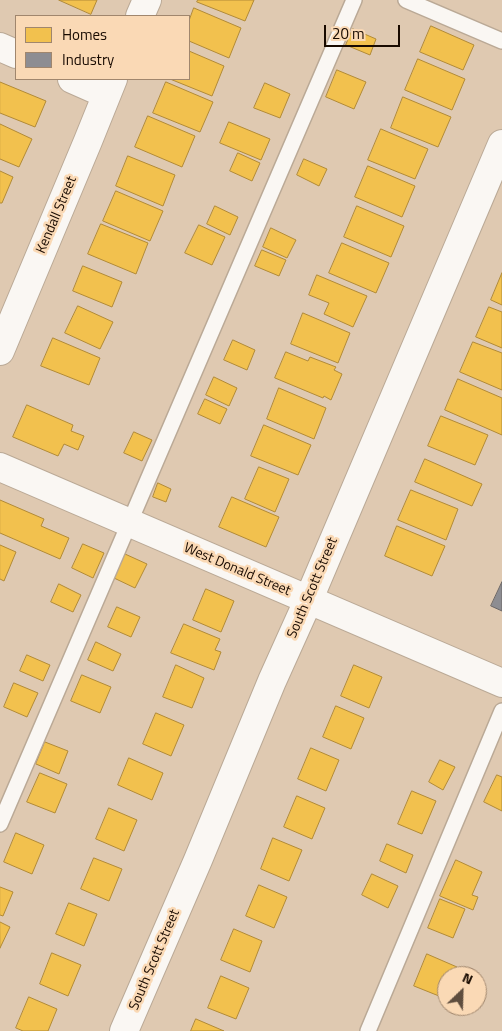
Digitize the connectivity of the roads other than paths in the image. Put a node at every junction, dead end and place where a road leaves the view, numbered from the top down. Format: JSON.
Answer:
{"nodes":[{"id":1,"x":147,"y":0,"type":"edge"},
{"id":2,"x":354,"y":0,"type":"edge"},
{"id":3,"x":406,"y":0,"type":"edge"},
{"id":4,"x":140,"y":15,"type":"edge"},
{"id":5,"x":502,"y":41,"type":"edge"},
{"id":6,"x":0,"y":47,"type":"edge"},
{"id":7,"x":15,"y":54,"type":"edge"},
{"id":8,"x":77,"y":80,"type":"edge"},
{"id":9,"x":110,"y":86,"type":"edge"},
{"id":10,"x":502,"y":144,"type":"edge"},
{"id":11,"x":0,"y":351,"type":"edge"},
{"id":12,"x":0,"y":467,"type":"edge"},
{"id":13,"x":129,"y":523,"type":"junction"},
{"id":14,"x":308,"y":600,"type":"junction"},
{"id":15,"x":502,"y":683,"type":"edge"},
{"id":16,"x":502,"y":711,"type":"edge"},
{"id":17,"x":0,"y":824,"type":"edge"},
{"id":18,"x":124,"y":1031,"type":"edge"},
{"id":19,"x":368,"y":1031,"type":"edge"}],
"edges":[{"from":1,"to":4,"type":"street"},
{"from":2,"to":13,"type":"lane"},
{"from":3,"to":5,"type":"lane"},
{"from":6,"to":7,"type":"street"},
{"from":8,"to":9,"type":"street"},
{"from":9,"to":11,"type":"street","name":"Kendall Street"},
{"from":10,"to":14,"type":"street","name":"South Scott Street"},
{"from":12,"to":13,"type":"street","name":"West Donald Street"},
{"from":13,"to":14,"type":"street","name":"West Donald Street"},
{"from":13,"to":17,"type":"lane"},
{"from":14,"to":15,"type":"street","name":"West Donald Street"},
{"from":14,"to":18,"type":"street","name":"South Scott Street"},
{"from":16,"to":19,"type":"lane"}]}
